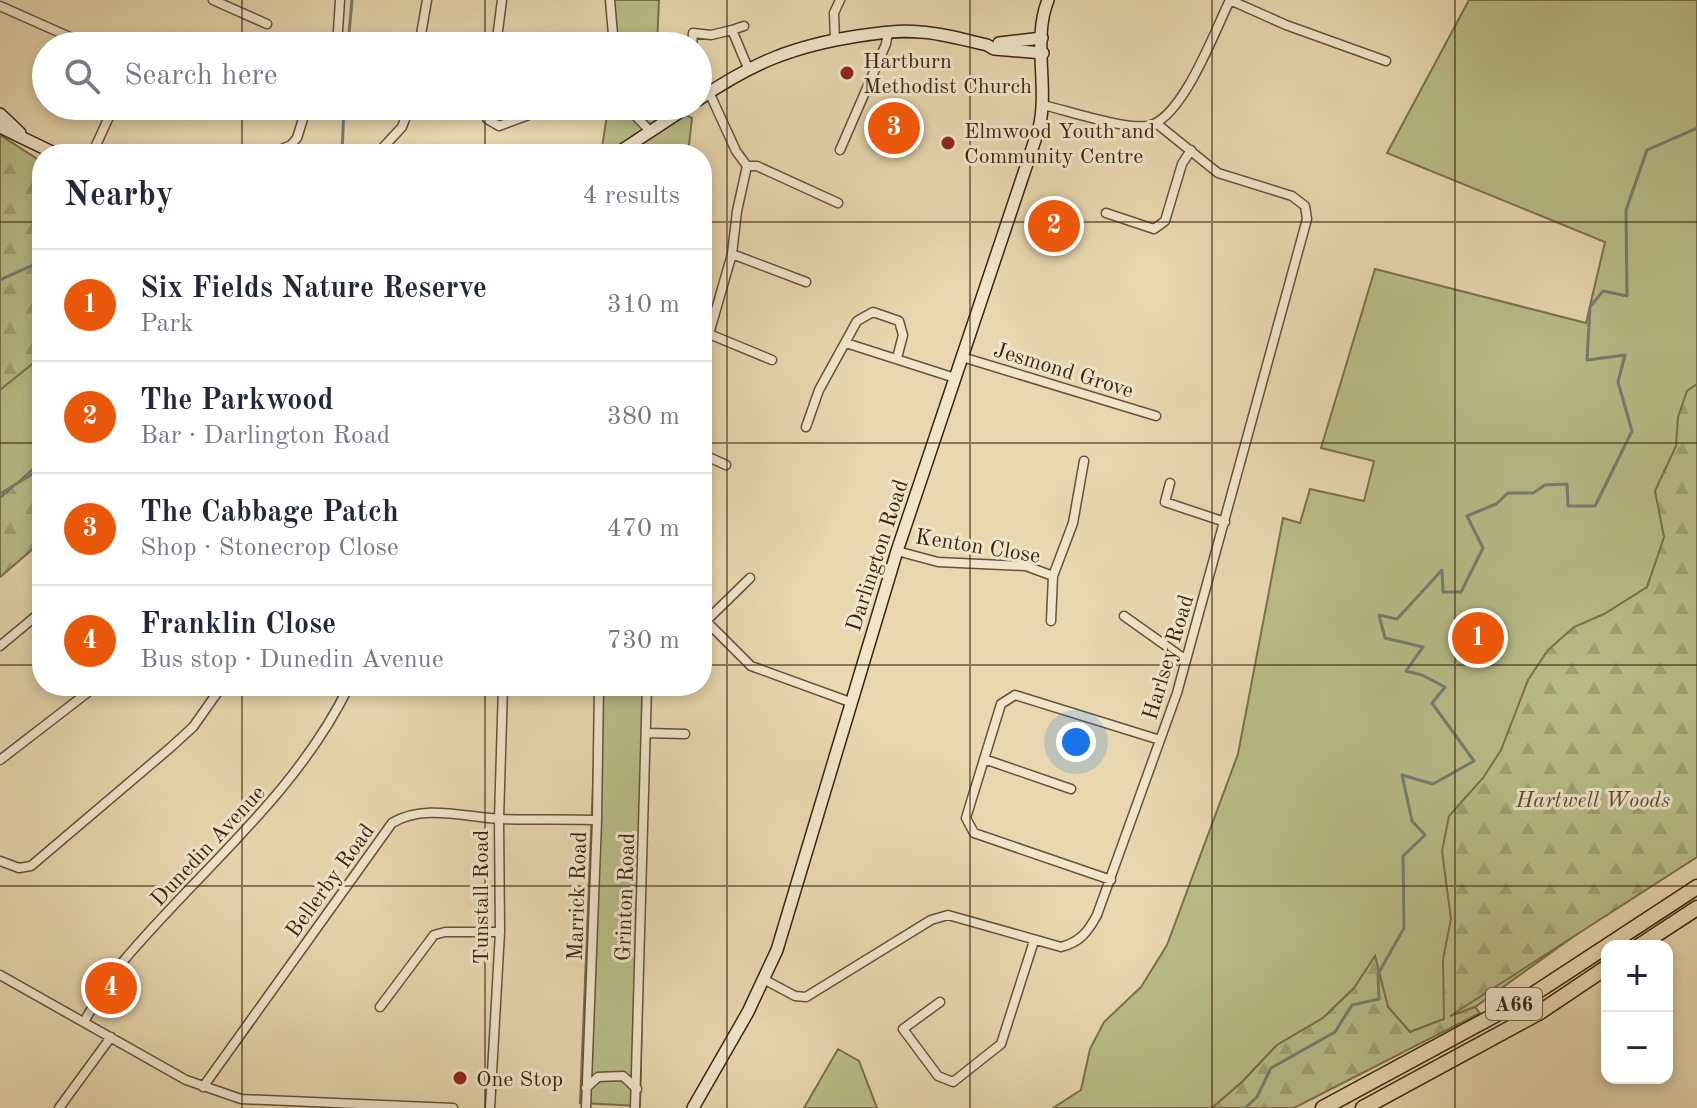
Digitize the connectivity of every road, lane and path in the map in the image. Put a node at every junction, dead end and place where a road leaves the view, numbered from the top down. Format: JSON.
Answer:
{"nodes":[{"id":1,"x":213,"y":0,"type":"edge"},
{"id":2,"x":340,"y":0,"type":"edge"},
{"id":3,"x":427,"y":0,"type":"edge"},
{"id":4,"x":502,"y":0,"type":"edge"},
{"id":5,"x":610,"y":0,"type":"edge"},
{"id":6,"x":840,"y":0,"type":"edge"},
{"id":7,"x":1048,"y":0,"type":"edge"},
{"id":8,"x":1230,"y":0,"type":"edge"},
{"id":9,"x":0,"y":6,"type":"edge"},
{"id":10,"x":267,"y":24,"type":"dead end"},
{"id":11,"x":744,"y":26,"type":"dead end"},
{"id":12,"x":732,"y":30,"type":"junction"},
{"id":13,"x":58,"y":32,"type":"edge"},
{"id":14,"x":338,"y":32,"type":"edge"},
{"id":15,"x":421,"y":32,"type":"edge"},
{"id":16,"x":498,"y":32,"type":"edge"},
{"id":17,"x":613,"y":32,"type":"edge"},
{"id":18,"x":888,"y":32,"type":"junction"},
{"id":19,"x":712,"y":35,"type":"edge"},
{"id":20,"x":1042,"y":38,"type":"junction"},
{"id":21,"x":835,"y":40,"type":"junction"},
{"id":22,"x":987,"y":45,"type":"junction"},
{"id":23,"x":1043,"y":53,"type":"junction"},
{"id":24,"x":1386,"y":61,"type":"dead end"},
{"id":25,"x":748,"y":68,"type":"junction"},
{"id":26,"x":712,"y":90,"type":"edge"},
{"id":27,"x":712,"y":99,"type":"edge"},
{"id":28,"x":1043,"y":105,"type":"junction"},
{"id":29,"x":0,"y":114,"type":"edge"},
{"id":30,"x":108,"y":120,"type":"edge"},
{"id":31,"x":303,"y":120,"type":"edge"},
{"id":32,"x":405,"y":120,"type":"edge"},
{"id":33,"x":489,"y":120,"type":"edge"},
{"id":34,"x":515,"y":120,"type":"edge"},
{"id":35,"x":639,"y":120,"type":"edge"},
{"id":36,"x":669,"y":120,"type":"edge"},
{"id":37,"x":1156,"y":123,"type":"junction"},
{"id":38,"x":0,"y":127,"type":"edge"},
{"id":39,"x":651,"y":132,"type":"junction"},
{"id":40,"x":25,"y":138,"type":"junction"},
{"id":41,"x":37,"y":144,"type":"edge"},
{"id":42,"x":97,"y":144,"type":"edge"},
{"id":43,"x":292,"y":144,"type":"edge"},
{"id":44,"x":386,"y":144,"type":"edge"},
{"id":45,"x":632,"y":144,"type":"edge"},
{"id":46,"x":840,"y":150,"type":"dead end"},
{"id":47,"x":1191,"y":150,"type":"junction"},
{"id":48,"x":747,"y":166,"type":"junction"},
{"id":49,"x":838,"y":203,"type":"dead end"},
{"id":50,"x":1106,"y":213,"type":"dead end"},
{"id":51,"x":732,"y":254,"type":"junction"},
{"id":52,"x":806,"y":282,"type":"dead end"},
{"id":53,"x":712,"y":316,"type":"edge"},
{"id":54,"x":712,"y":337,"type":"edge"},
{"id":55,"x":846,"y":343,"type":"junction"},
{"id":56,"x":962,"y":357,"type":"junction"},
{"id":57,"x":897,"y":358,"type":"junction"},
{"id":58,"x":772,"y":360,"type":"dead end"},
{"id":59,"x":955,"y":378,"type":"junction"},
{"id":60,"x":1156,"y":416,"type":"dead end"},
{"id":61,"x":806,"y":427,"type":"dead end"},
{"id":62,"x":712,"y":459,"type":"edge"},
{"id":63,"x":1084,"y":461,"type":"dead end"},
{"id":64,"x":726,"y":465,"type":"dead end"},
{"id":65,"x":1170,"y":483,"type":"dead end"},
{"id":66,"x":1225,"y":522,"type":"junction"},
{"id":67,"x":897,"y":551,"type":"junction"},
{"id":68,"x":1053,"y":576,"type":"junction"},
{"id":69,"x":750,"y":578,"type":"dead end"},
{"id":70,"x":712,"y":612,"type":"edge"},
{"id":71,"x":1124,"y":616,"type":"dead end"},
{"id":72,"x":32,"y":619,"type":"edge"},
{"id":73,"x":1051,"y":621,"type":"dead end"},
{"id":74,"x":712,"y":627,"type":"edge"},
{"id":75,"x":0,"y":646,"type":"edge"},
{"id":76,"x":1186,"y":660,"type":"junction"},
{"id":77,"x":83,"y":696,"type":"edge"},
{"id":78,"x":215,"y":696,"type":"edge"},
{"id":79,"x":343,"y":696,"type":"edge"},
{"id":80,"x":503,"y":696,"type":"edge"},
{"id":81,"x":599,"y":696,"type":"edge"},
{"id":82,"x":647,"y":696,"type":"edge"},
{"id":83,"x":850,"y":702,"type":"junction"},
{"id":84,"x":646,"y":733,"type":"junction"},
{"id":85,"x":685,"y":734,"type":"dead end"},
{"id":86,"x":1160,"y":740,"type":"junction"},
{"id":87,"x":984,"y":759,"type":"junction"},
{"id":88,"x":0,"y":760,"type":"edge"},
{"id":89,"x":1071,"y":789,"type":"dead end"},
{"id":90,"x":499,"y":819,"type":"junction"},
{"id":91,"x":597,"y":820,"type":"junction"},
{"id":92,"x":0,"y":861,"type":"edge"},
{"id":93,"x":1111,"y":880,"type":"junction"},
{"id":94,"x":1697,"y":887,"type":"edge"},
{"id":95,"x":1697,"y":908,"type":"edge"},
{"id":96,"x":500,"y":932,"type":"junction"},
{"id":97,"x":1648,"y":940,"type":"edge"},
{"id":98,"x":1034,"y":941,"type":"junction"},
{"id":99,"x":1601,"y":971,"type":"edge"},
{"id":100,"x":0,"y":975,"type":"edge"},
{"id":101,"x":765,"y":980,"type":"junction"},
{"id":102,"x":940,"y":1002,"type":"dead end"},
{"id":103,"x":380,"y":1007,"type":"dead end"},
{"id":104,"x":84,"y":1022,"type":"junction"},
{"id":105,"x":111,"y":1037,"type":"junction"},
{"id":106,"x":203,"y":1087,"type":"junction"},
{"id":107,"x":586,"y":1088,"type":"junction"},
{"id":108,"x":637,"y":1089,"type":"junction"},
{"id":109,"x":352,"y":1106,"type":"edge"},
{"id":110,"x":59,"y":1108,"type":"edge"},
{"id":111,"x":453,"y":1108,"type":"edge"},
{"id":112,"x":490,"y":1108,"type":"edge"},
{"id":113,"x":586,"y":1108,"type":"edge"},
{"id":114,"x":635,"y":1108,"type":"edge"},
{"id":115,"x":693,"y":1108,"type":"edge"},
{"id":116,"x":1323,"y":1108,"type":"edge"},
{"id":117,"x":1363,"y":1108,"type":"edge"}],
"edges":[{"from":1,"to":10,"type":"street"},
{"from":2,"to":14,"type":"street"},
{"from":3,"to":15,"type":"street"},
{"from":4,"to":16,"type":"street"},
{"from":5,"to":17,"type":"street"},
{"from":6,"to":21,"type":"street"},
{"from":7,"to":20,"type":"street","name":"Darlington Road"},
{"from":8,"to":24,"type":"street"},
{"from":8,"to":37,"type":"street"},
{"from":9,"to":13,"type":"street"},
{"from":11,"to":12,"type":"street"},
{"from":12,"to":19,"type":"street"},
{"from":12,"to":25,"type":"street"},
{"from":18,"to":21,"type":"street"},
{"from":18,"to":22,"type":"street"},
{"from":18,"to":46,"type":"street"},
{"from":20,"to":22,"type":"street"},
{"from":20,"to":23,"type":"street","name":"Darlington Road"},
{"from":21,"to":25,"type":"street"},
{"from":22,"to":23,"type":"street"},
{"from":23,"to":28,"type":"street","name":"Darlington Road"},
{"from":25,"to":26,"type":"street"},
{"from":27,"to":48,"type":"street"},
{"from":28,"to":37,"type":"street"},
{"from":28,"to":56,"type":"street","name":"Darlington Road"},
{"from":29,"to":40,"type":"street"},
{"from":30,"to":42,"type":"street"},
{"from":31,"to":43,"type":"street"},
{"from":32,"to":44,"type":"street"},
{"from":33,"to":34,"type":"street"},
{"from":35,"to":39,"type":"street"},
{"from":36,"to":39,"type":"street"},
{"from":37,"to":47,"type":"street","name":"Harlsey Road"},
{"from":38,"to":40,"type":"street"},
{"from":39,"to":45,"type":"street"},
{"from":40,"to":41,"type":"street"},
{"from":47,"to":50,"type":"street"},
{"from":47,"to":66,"type":"street","name":"Harlsey Road"},
{"from":48,"to":49,"type":"street"},
{"from":48,"to":51,"type":"street"},
{"from":51,"to":52,"type":"street"},
{"from":51,"to":53,"type":"street"},
{"from":54,"to":58,"type":"street"},
{"from":55,"to":57,"type":"street"},
{"from":55,"to":57,"type":"street"},
{"from":55,"to":61,"type":"street"},
{"from":56,"to":59,"type":"street","name":"Darlington Road"},
{"from":56,"to":60,"type":"street","name":"Jesmond Grove"},
{"from":57,"to":59,"type":"street"},
{"from":59,"to":67,"type":"street","name":"Darlington Road"},
{"from":62,"to":64,"type":"street"},
{"from":63,"to":68,"type":"street","name":"Kenton Close"},
{"from":65,"to":66,"type":"street"},
{"from":66,"to":76,"type":"street","name":"Harlsey Road"},
{"from":67,"to":68,"type":"street","name":"Kenton Close"},
{"from":67,"to":83,"type":"street","name":"Darlington Road"},
{"from":68,"to":73,"type":"street","name":"Kenton Close"},
{"from":69,"to":70,"type":"street"},
{"from":71,"to":76,"type":"street"},
{"from":72,"to":75,"type":"street"},
{"from":74,"to":83,"type":"street"},
{"from":76,"to":86,"type":"street","name":"Harlsey Road"},
{"from":77,"to":88,"type":"street"},
{"from":78,"to":92,"type":"street"},
{"from":79,"to":104,"type":"street","name":"Dunedin Avenue"},
{"from":80,"to":90,"type":"street","name":"Tunstall Road"},
{"from":81,"to":91,"type":"street","name":"Marrick Road"},
{"from":82,"to":84,"type":"street","name":"Grinton Road"},
{"from":83,"to":101,"type":"street","name":"Darlington Road"},
{"from":84,"to":85,"type":"street"},
{"from":84,"to":108,"type":"street","name":"Grinton Road"},
{"from":86,"to":87,"type":"street"},
{"from":86,"to":93,"type":"street","name":"Harlsey Road"},
{"from":87,"to":89,"type":"street"},
{"from":87,"to":93,"type":"street"},
{"from":90,"to":91,"type":"street","name":"Bellerby Road"},
{"from":90,"to":96,"type":"street","name":"Tunstall Road"},
{"from":90,"to":106,"type":"street","name":"Bellerby Road"},
{"from":91,"to":107,"type":"street","name":"Marrick Road"},
{"from":93,"to":98,"type":"street","name":"Harlsey Road"},
{"from":94,"to":116,"type":"highway","number":"A66"},
{"from":95,"to":97,"type":"highway"},
{"from":96,"to":103,"type":"street"},
{"from":96,"to":112,"type":"street","name":"Tunstall Road"},
{"from":98,"to":101,"type":"street","name":"Harlsey Road"},
{"from":98,"to":102,"type":"street"},
{"from":99,"to":117,"type":"highway","number":"A66"},
{"from":100,"to":104,"type":"street"},
{"from":101,"to":115,"type":"street","name":"Darlington Road"},
{"from":104,"to":105,"type":"street"},
{"from":105,"to":106,"type":"street"},
{"from":105,"to":110,"type":"street"},
{"from":106,"to":109,"type":"street"},
{"from":107,"to":108,"type":"street"},
{"from":107,"to":113,"type":"street","name":"Marrick Road"},
{"from":108,"to":114,"type":"street","name":"Grinton Road"},
{"from":109,"to":111,"type":"street"}]}
